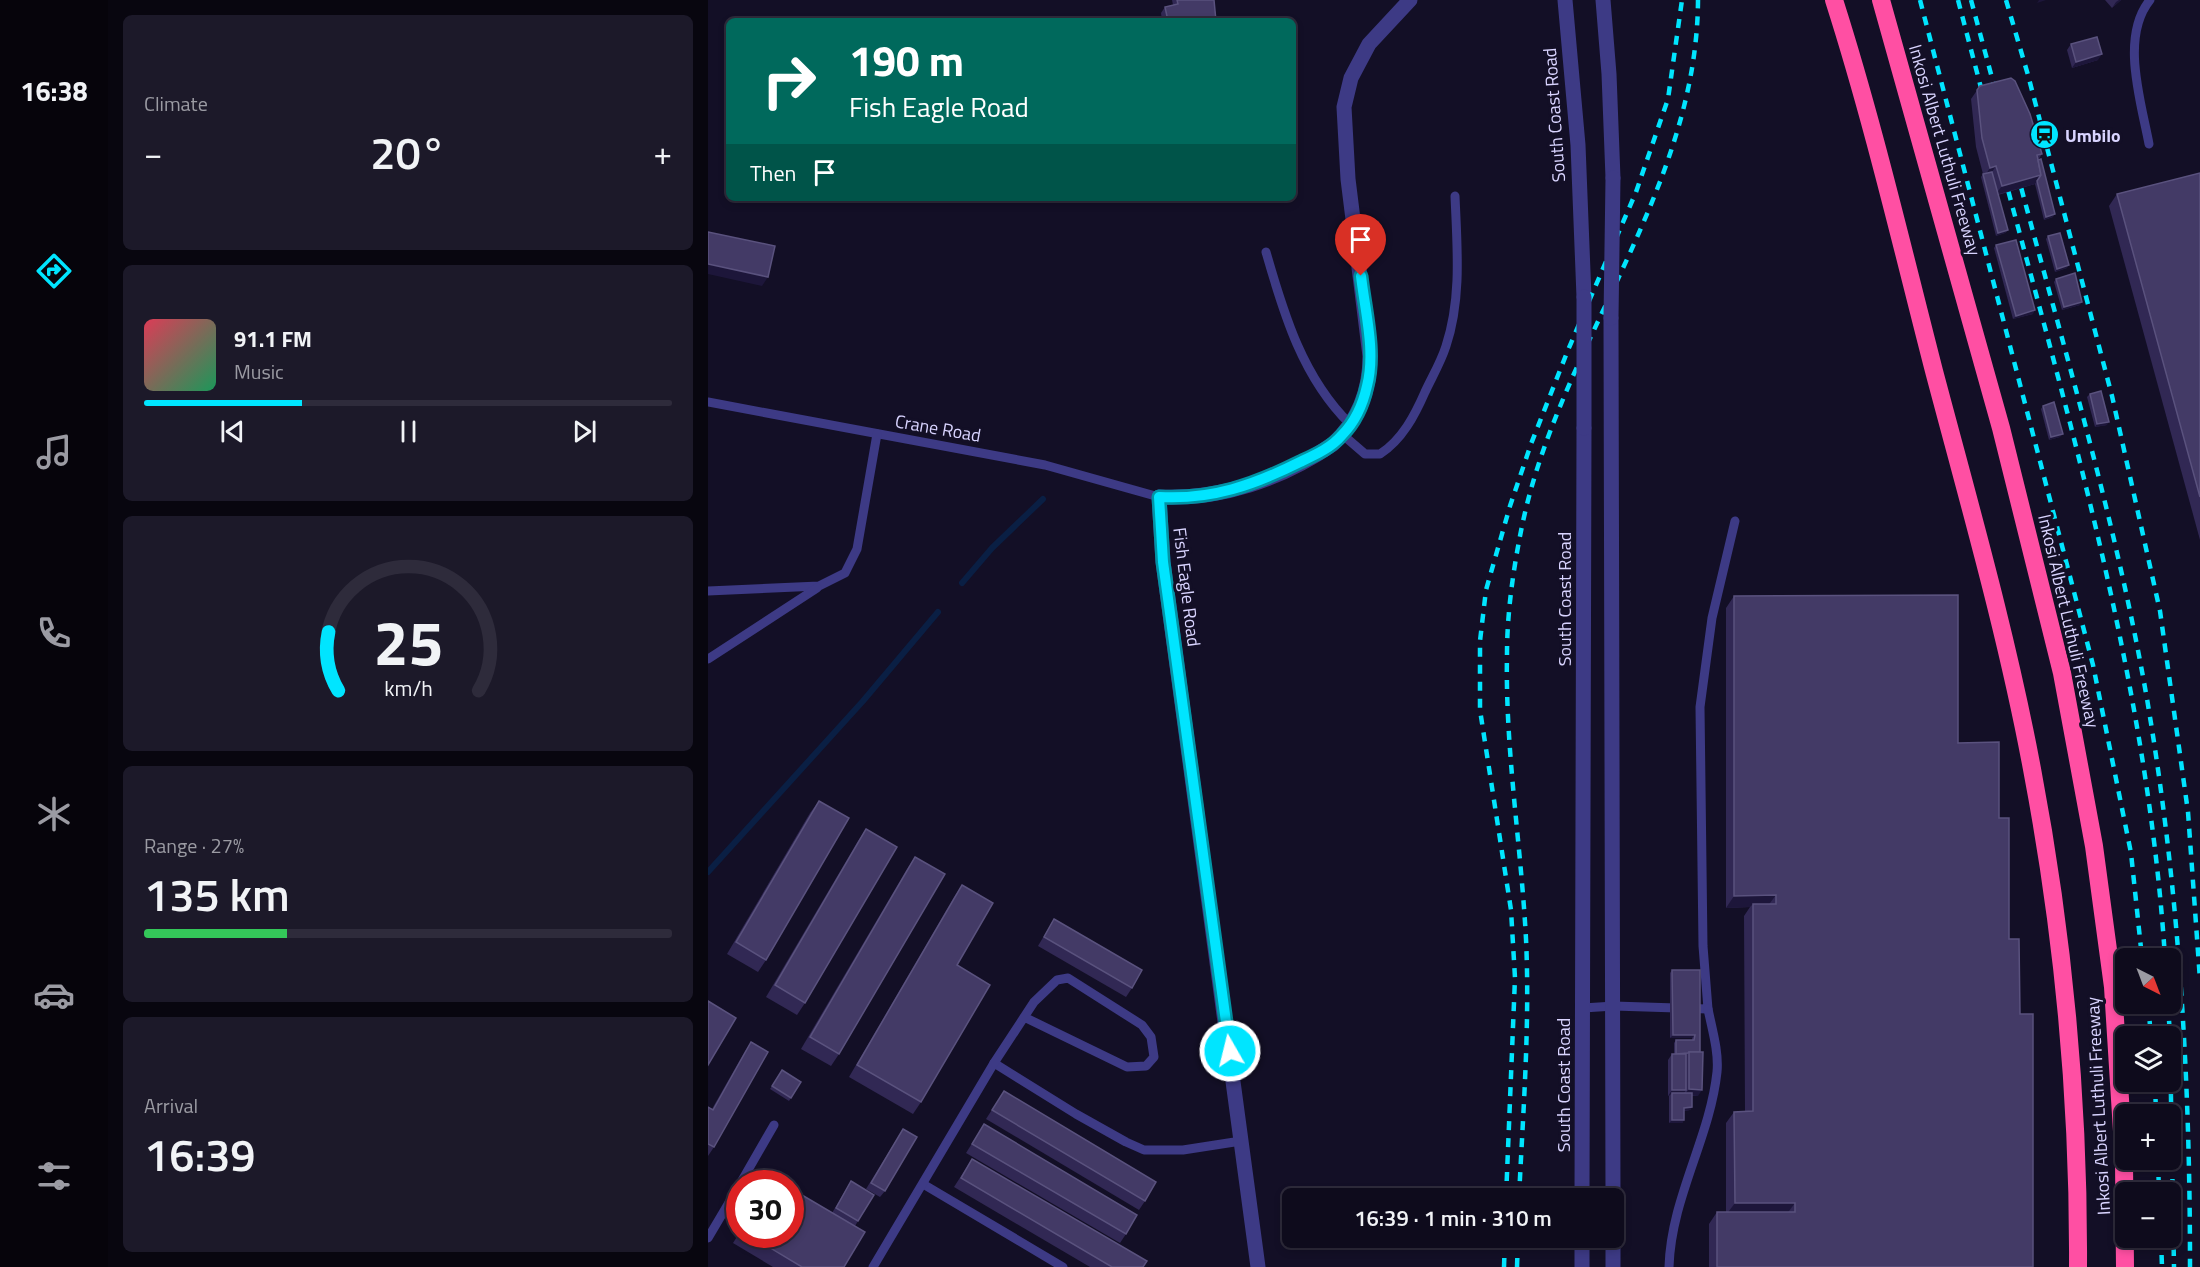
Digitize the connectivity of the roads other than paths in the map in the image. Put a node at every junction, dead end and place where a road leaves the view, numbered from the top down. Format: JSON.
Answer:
{"nodes":[{"id":1,"x":1410,"y":0,"type":"edge"},
{"id":2,"x":1565,"y":0,"type":"edge"},
{"id":3,"x":1603,"y":0,"type":"edge"},
{"id":4,"x":1834,"y":0,"type":"edge"},
{"id":5,"x":1881,"y":0,"type":"edge"},
{"id":6,"x":2150,"y":0,"type":"edge"},
{"id":7,"x":2148,"y":144,"type":"dead end"},
{"id":8,"x":1455,"y":196,"type":"dead end"},
{"id":9,"x":1266,"y":252,"type":"dead end"},
{"id":10,"x":708,"y":402,"type":"edge"},
{"id":11,"x":1347,"y":430,"type":"junction"},
{"id":12,"x":877,"y":434,"type":"junction"},
{"id":13,"x":1159,"y":497,"type":"junction"},
{"id":14,"x":1735,"y":521,"type":"dead end"},
{"id":15,"x":819,"y":586,"type":"junction"},
{"id":16,"x":708,"y":591,"type":"edge"},
{"id":17,"x":708,"y":660,"type":"edge"},
{"id":18,"x":1614,"y":1005,"type":"junction"},
{"id":19,"x":1583,"y":1008,"type":"junction"},
{"id":20,"x":1708,"y":1009,"type":"junction"},
{"id":21,"x":1024,"y":1017,"type":"junction"},
{"id":22,"x":994,"y":1063,"type":"junction"},
{"id":23,"x":774,"y":1125,"type":"dead end"},
{"id":24,"x":1241,"y":1141,"type":"junction"},
{"id":25,"x":748,"y":1170,"type":"edge"},
{"id":26,"x":923,"y":1184,"type":"junction"},
{"id":27,"x":1582,"y":1188,"type":"edge"},
{"id":28,"x":1613,"y":1188,"type":"edge"},
{"id":29,"x":726,"y":1208,"type":"edge"},
{"id":30,"x":708,"y":1238,"type":"edge"},
{"id":31,"x":1582,"y":1248,"type":"edge"},
{"id":32,"x":1613,"y":1248,"type":"edge"},
{"id":33,"x":873,"y":1267,"type":"edge"},
{"id":34,"x":1063,"y":1267,"type":"edge"},
{"id":35,"x":1258,"y":1267,"type":"edge"},
{"id":36,"x":1582,"y":1267,"type":"edge"},
{"id":37,"x":1612,"y":1267,"type":"edge"},
{"id":38,"x":1669,"y":1267,"type":"edge"},
{"id":39,"x":2078,"y":1267,"type":"edge"},
{"id":40,"x":2125,"y":1267,"type":"edge"}],
"edges":[{"from":1,"to":11,"type":"street"},
{"from":2,"to":19,"type":"street","name":"South Coast Road","bridge":true},
{"from":3,"to":18,"type":"street","bridge":true},
{"from":4,"to":39,"type":"highway","name":"Inkosi Albert Luthuli Freeway"},
{"from":5,"to":40,"type":"highway","name":"Inkosi Albert Luthuli Freeway"},
{"from":6,"to":7,"type":"lane"},
{"from":8,"to":11,"type":"lane"},
{"from":9,"to":11,"type":"lane"},
{"from":10,"to":12,"type":"lane","name":"Crane Road"},
{"from":11,"to":13,"type":"street"},
{"from":12,"to":13,"type":"lane","name":"Crane Road"},
{"from":12,"to":15,"type":"lane"},
{"from":13,"to":24,"type":"street","name":"Fish Eagle Road"},
{"from":14,"to":20,"type":"lane"},
{"from":15,"to":16,"type":"lane"},
{"from":15,"to":17,"type":"lane"},
{"from":18,"to":19,"type":"lane"},
{"from":18,"to":20,"type":"lane"},
{"from":18,"to":28,"type":"street"},
{"from":19,"to":27,"type":"street","name":"South Coast Road"},
{"from":20,"to":38,"type":"lane"},
{"from":21,"to":21,"type":"lane"},
{"from":21,"to":22,"type":"lane"},
{"from":22,"to":24,"type":"lane"},
{"from":22,"to":26,"type":"lane"},
{"from":23,"to":25,"type":"lane"},
{"from":24,"to":35,"type":"street","name":"Fish Eagle Road"},
{"from":26,"to":33,"type":"lane"},
{"from":26,"to":34,"type":"lane"},
{"from":29,"to":30,"type":"lane"},
{"from":31,"to":36,"type":"street"},
{"from":32,"to":37,"type":"street"}]}
